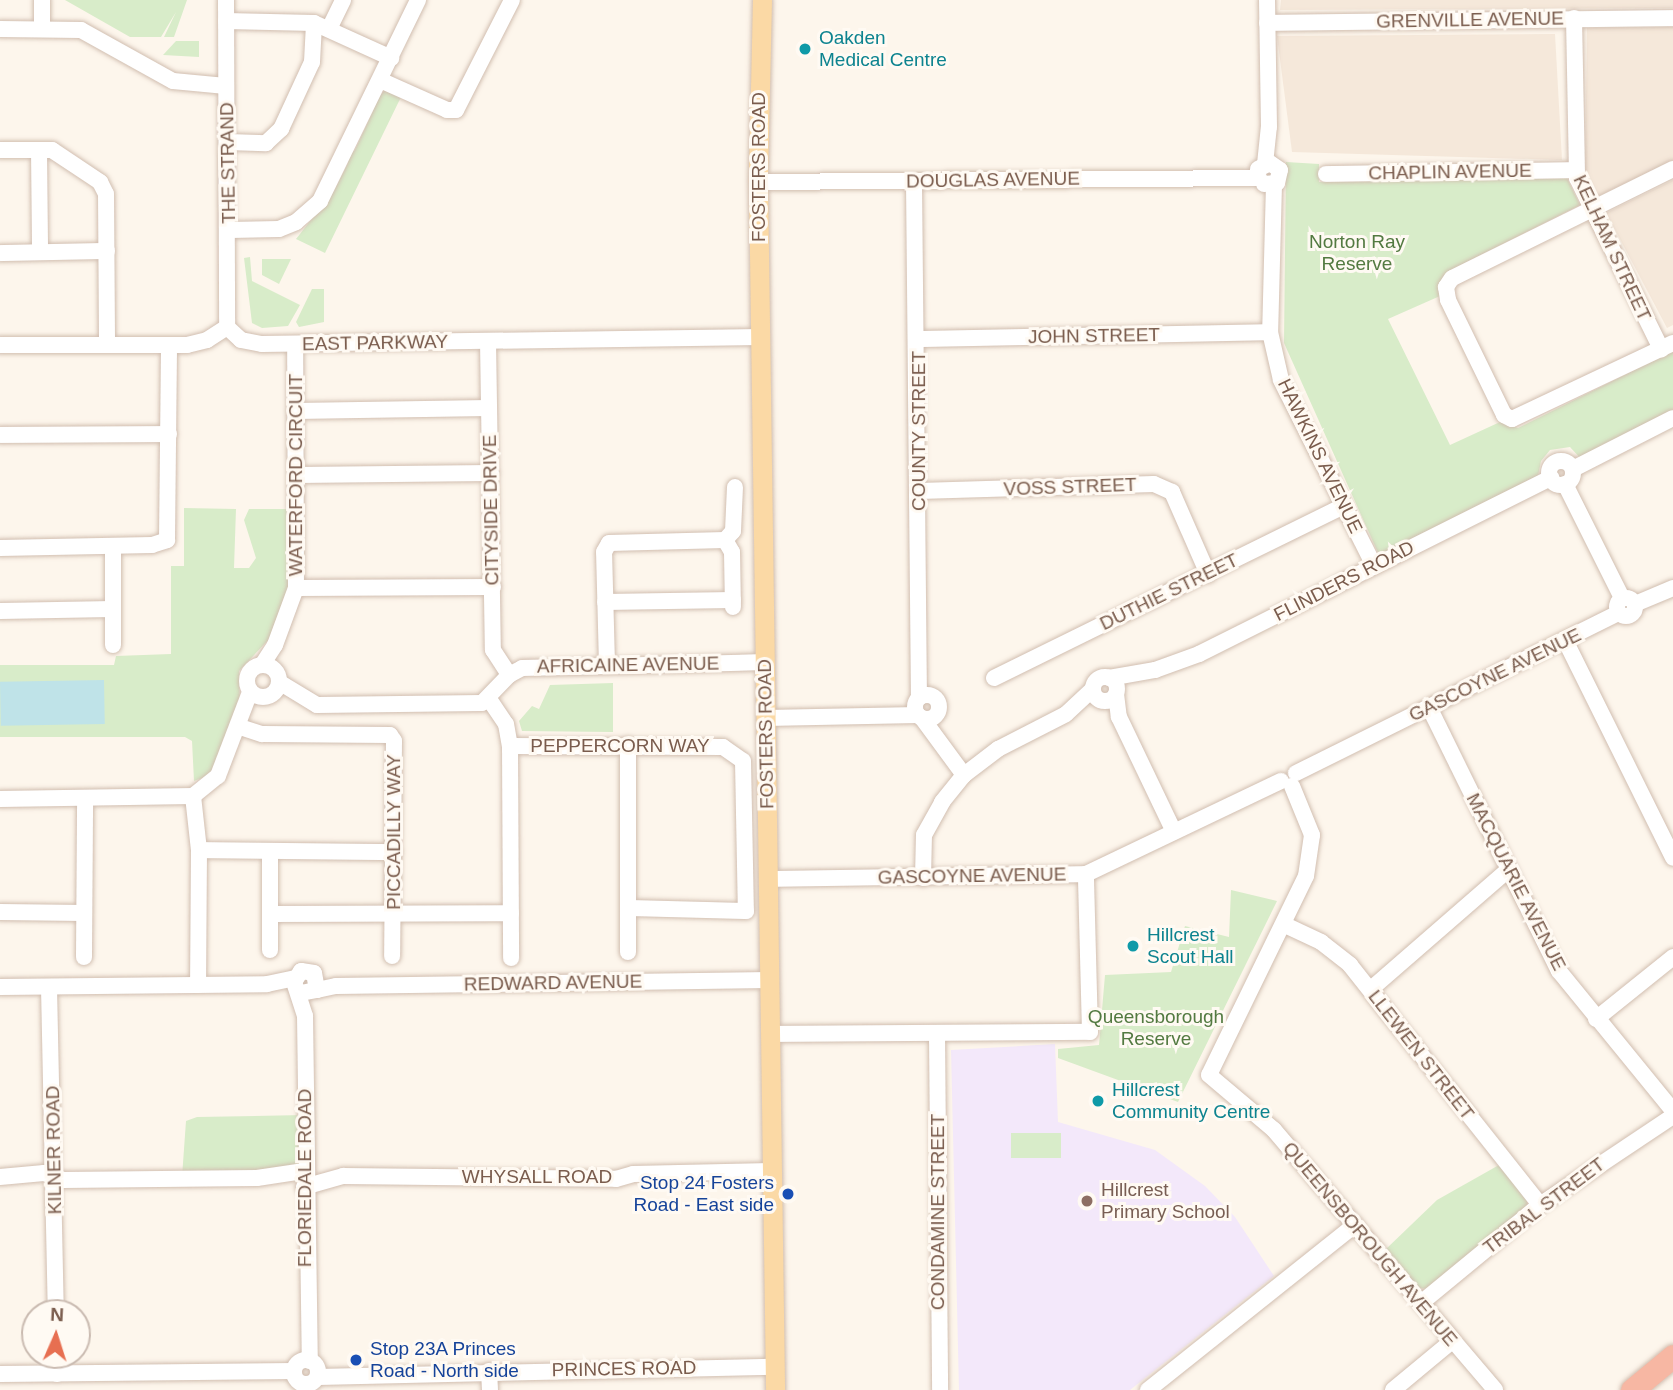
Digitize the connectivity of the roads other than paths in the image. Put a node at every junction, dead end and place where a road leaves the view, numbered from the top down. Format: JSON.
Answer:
{"nodes":[{"id":1,"x":43,"y":0,"type":"edge"},
{"id":2,"x":226,"y":0,"type":"edge"},
{"id":3,"x":343,"y":0,"type":"edge"},
{"id":4,"x":418,"y":0,"type":"edge"},
{"id":5,"x":512,"y":0,"type":"edge"},
{"id":6,"x":755,"y":0,"type":"edge"},
{"id":7,"x":762,"y":0,"type":"edge"},
{"id":8,"x":1266,"y":0,"type":"edge"},
{"id":9,"x":1574,"y":18,"type":"junction"},
{"id":10,"x":1673,"y":18,"type":"edge"},
{"id":11,"x":226,"y":21,"type":"junction"},
{"id":12,"x":1267,"y":23,"type":"junction"},
{"id":13,"x":321,"y":26,"type":"junction"},
{"id":14,"x":0,"y":29,"type":"edge"},
{"id":15,"x":42,"y":29,"type":"junction"},
{"id":16,"x":391,"y":58,"type":"junction"},
{"id":17,"x":760,"y":78,"type":"junction"},
{"id":18,"x":380,"y":80,"type":"junction"},
{"id":19,"x":226,"y":86,"type":"junction"},
{"id":20,"x":228,"y":142,"type":"junction"},
{"id":21,"x":0,"y":150,"type":"edge"},
{"id":22,"x":39,"y":150,"type":"junction"},
{"id":23,"x":1673,"y":169,"type":"edge"},
{"id":24,"x":1575,"y":170,"type":"junction"},
{"id":25,"x":1266,"y":174,"type":"junction"},
{"id":26,"x":1326,"y":174,"type":"dead end"},
{"id":27,"x":758,"y":181,"type":"junction"},
{"id":28,"x":914,"y":181,"type":"junction"},
{"id":29,"x":1591,"y":209,"type":"junction"},
{"id":30,"x":230,"y":230,"type":"junction"},
{"id":31,"x":107,"y":251,"type":"junction"},
{"id":32,"x":40,"y":252,"type":"junction"},
{"id":33,"x":0,"y":253,"type":"edge"},
{"id":34,"x":227,"y":327,"type":"junction"},
{"id":35,"x":1270,"y":332,"type":"junction"},
{"id":36,"x":761,"y":337,"type":"junction"},
{"id":37,"x":918,"y":339,"type":"junction"},
{"id":38,"x":488,"y":341,"type":"junction"},
{"id":39,"x":107,"y":343,"type":"junction"},
{"id":40,"x":295,"y":344,"type":"junction"},
{"id":41,"x":0,"y":345,"type":"edge"},
{"id":42,"x":169,"y":345,"type":"junction"},
{"id":43,"x":1667,"y":346,"type":"edge"},
{"id":44,"x":489,"y":408,"type":"junction"},
{"id":45,"x":295,"y":411,"type":"junction"},
{"id":46,"x":1673,"y":418,"type":"edge"},
{"id":47,"x":169,"y":434,"type":"junction"},
{"id":48,"x":0,"y":435,"type":"edge"},
{"id":49,"x":491,"y":473,"type":"junction"},
{"id":50,"x":296,"y":475,"type":"junction"},
{"id":51,"x":1558,"y":481,"type":"junction"},
{"id":52,"x":735,"y":487,"type":"dead end"},
{"id":53,"x":919,"y":491,"type":"junction"},
{"id":54,"x":1343,"y":506,"type":"junction"},
{"id":55,"x":725,"y":540,"type":"junction"},
{"id":56,"x":113,"y":546,"type":"junction"},
{"id":57,"x":0,"y":548,"type":"edge"},
{"id":58,"x":1374,"y":566,"type":"junction"},
{"id":59,"x":1208,"y":573,"type":"junction"},
{"id":60,"x":493,"y":587,"type":"junction"},
{"id":61,"x":1673,"y":587,"type":"edge"},
{"id":62,"x":296,"y":588,"type":"junction"},
{"id":63,"x":605,"y":601,"type":"junction"},
{"id":64,"x":1625,"y":605,"type":"junction"},
{"id":65,"x":113,"y":609,"type":"junction"},
{"id":66,"x":0,"y":611,"type":"edge"},
{"id":67,"x":1565,"y":640,"type":"junction"},
{"id":68,"x":113,"y":645,"type":"dead end"},
{"id":69,"x":765,"y":663,"type":"junction"},
{"id":70,"x":607,"y":665,"type":"junction"},
{"id":71,"x":509,"y":675,"type":"junction"},
{"id":72,"x":994,"y":678,"type":"dead end"},
{"id":73,"x":267,"y":684,"type":"junction"},
{"id":74,"x":1107,"y":692,"type":"junction"},
{"id":75,"x":489,"y":699,"type":"junction"},
{"id":76,"x":923,"y":704,"type":"junction"},
{"id":77,"x":1429,"y":707,"type":"junction"},
{"id":78,"x":766,"y":718,"type":"junction"},
{"id":79,"x":240,"y":727,"type":"junction"},
{"id":80,"x":628,"y":745,"type":"junction"},
{"id":81,"x":510,"y":746,"type":"junction"},
{"id":82,"x":964,"y":775,"type":"junction"},
{"id":83,"x":1290,"y":780,"type":"junction"},
{"id":84,"x":194,"y":796,"type":"junction"},
{"id":85,"x":85,"y":798,"type":"junction"},
{"id":86,"x":0,"y":799,"type":"edge"},
{"id":87,"x":1174,"y":832,"type":"junction"},
{"id":88,"x":199,"y":850,"type":"junction"},
{"id":89,"x":270,"y":851,"type":"junction"},
{"id":90,"x":394,"y":852,"type":"junction"},
{"id":91,"x":1673,"y":858,"type":"edge"},
{"id":92,"x":1508,"y":870,"type":"junction"},
{"id":93,"x":1086,"y":874,"type":"junction"},
{"id":94,"x":923,"y":878,"type":"junction"},
{"id":95,"x":768,"y":879,"type":"junction"},
{"id":96,"x":628,"y":908,"type":"junction"},
{"id":97,"x":0,"y":912,"type":"edge"},
{"id":98,"x":84,"y":913,"type":"junction"},
{"id":99,"x":393,"y":913,"type":"junction"},
{"id":100,"x":511,"y":913,"type":"junction"},
{"id":101,"x":270,"y":914,"type":"junction"},
{"id":102,"x":1285,"y":925,"type":"junction"},
{"id":103,"x":270,"y":950,"type":"dead end"},
{"id":104,"x":628,"y":952,"type":"dead end"},
{"id":105,"x":392,"y":956,"type":"dead end"},
{"id":106,"x":84,"y":957,"type":"dead end"},
{"id":107,"x":1673,"y":957,"type":"edge"},
{"id":108,"x":512,"y":958,"type":"dead end"},
{"id":109,"x":770,"y":980,"type":"junction"},
{"id":110,"x":198,"y":985,"type":"junction"},
{"id":111,"x":0,"y":987,"type":"edge"},
{"id":112,"x":49,"y":987,"type":"junction"},
{"id":113,"x":306,"y":987,"type":"junction"},
{"id":114,"x":1371,"y":989,"type":"junction"},
{"id":115,"x":1595,"y":1019,"type":"junction"},
{"id":116,"x":937,"y":1033,"type":"junction"},
{"id":117,"x":770,"y":1034,"type":"junction"},
{"id":118,"x":1673,"y":1111,"type":"edge"},
{"id":119,"x":1673,"y":1116,"type":"edge"},
{"id":120,"x":771,"y":1171,"type":"junction"},
{"id":121,"x":0,"y":1177,"type":"edge"},
{"id":122,"x":55,"y":1177,"type":"junction"},
{"id":123,"x":304,"y":1179,"type":"junction"},
{"id":124,"x":1541,"y":1205,"type":"junction"},
{"id":125,"x":1355,"y":1226,"type":"junction"},
{"id":126,"x":56,"y":1299,"type":"edge"},
{"id":127,"x":1421,"y":1303,"type":"junction"},
{"id":128,"x":1452,"y":1341,"type":"junction"},
{"id":129,"x":1673,"y":1356,"type":"edge"},
{"id":130,"x":774,"y":1367,"type":"junction"},
{"id":131,"x":57,"y":1369,"type":"edge"},
{"id":132,"x":489,"y":1371,"type":"junction"},
{"id":133,"x":0,"y":1374,"type":"edge"},
{"id":134,"x":57,"y":1374,"type":"junction"},
{"id":135,"x":306,"y":1376,"type":"edge"},
{"id":136,"x":1673,"y":1376,"type":"edge"},
{"id":137,"x":490,"y":1390,"type":"edge"},
{"id":138,"x":775,"y":1390,"type":"edge"},
{"id":139,"x":940,"y":1390,"type":"edge"},
{"id":140,"x":1148,"y":1390,"type":"edge"},
{"id":141,"x":1393,"y":1390,"type":"edge"},
{"id":142,"x":1495,"y":1390,"type":"edge"},
{"id":143,"x":1632,"y":1390,"type":"edge"},
{"id":144,"x":1656,"y":1390,"type":"edge"}],
"edges":[{"from":1,"to":15,"type":"street"},
{"from":2,"to":11,"type":"street","name":"THE STRAND"},
{"from":3,"to":13,"type":"street"},
{"from":4,"to":16,"type":"street"},
{"from":5,"to":18,"type":"street"},
{"from":6,"to":17,"type":"main road","name":"FOSTERS ROAD"},
{"from":7,"to":17,"type":"main road","name":"FOSTERS ROAD"},
{"from":8,"to":12,"type":"street","name":"HAWKINS AVENUE"},
{"from":9,"to":10,"type":"street","name":"GRENVILLE AVENUE"},
{"from":9,"to":12,"type":"street","name":"GRENVILLE AVENUE"},
{"from":9,"to":24,"type":"street","name":"KELHAM STREET"},
{"from":11,"to":13,"type":"street"},
{"from":11,"to":19,"type":"street","name":"THE STRAND"},
{"from":12,"to":25,"type":"street","name":"HAWKINS AVENUE"},
{"from":13,"to":16,"type":"street"},
{"from":13,"to":20,"type":"street"},
{"from":14,"to":15,"type":"street"},
{"from":15,"to":19,"type":"street"},
{"from":16,"to":18,"type":"street"},
{"from":17,"to":27,"type":"main road","name":"FOSTERS ROAD"},
{"from":18,"to":30,"type":"street"},
{"from":19,"to":20,"type":"street","name":"THE STRAND"},
{"from":20,"to":30,"type":"street","name":"THE STRAND"},
{"from":21,"to":22,"type":"street"},
{"from":22,"to":31,"type":"street"},
{"from":22,"to":32,"type":"street"},
{"from":23,"to":29,"type":"street"},
{"from":24,"to":26,"type":"street","name":"CHAPLIN AVENUE"},
{"from":24,"to":29,"type":"street","name":"KELHAM STREET"},
{"from":25,"to":28,"type":"street","name":"DOUGLAS AVENUE"},
{"from":25,"to":35,"type":"street","name":"HAWKINS AVENUE"},
{"from":27,"to":28,"type":"street","name":"DOUGLAS AVENUE"},
{"from":27,"to":36,"type":"main road","name":"FOSTERS ROAD"},
{"from":28,"to":37,"type":"street","name":"COUNTY STREET"},
{"from":29,"to":43,"type":"street","name":"KELHAM STREET"},
{"from":29,"to":43,"type":"street"},
{"from":30,"to":34,"type":"street","name":"THE STRAND"},
{"from":31,"to":32,"type":"street"},
{"from":31,"to":39,"type":"street"},
{"from":32,"to":33,"type":"street"},
{"from":34,"to":40,"type":"street","name":"EAST PARKWAY"},
{"from":34,"to":42,"type":"street"},
{"from":35,"to":37,"type":"street","name":"JOHN STREET"},
{"from":35,"to":54,"type":"street","name":"HAWKINS AVENUE"},
{"from":36,"to":38,"type":"street","name":"EAST PARKWAY"},
{"from":36,"to":69,"type":"main road","name":"FOSTERS ROAD"},
{"from":37,"to":53,"type":"street","name":"COUNTY STREET"},
{"from":38,"to":40,"type":"street","name":"EAST PARKWAY"},
{"from":38,"to":44,"type":"street","name":"CITYSIDE DRIVE"},
{"from":39,"to":41,"type":"street"},
{"from":39,"to":42,"type":"street"},
{"from":40,"to":45,"type":"street","name":"WATERFORD CIRCUIT"},
{"from":42,"to":47,"type":"street"},
{"from":44,"to":45,"type":"street"},
{"from":44,"to":49,"type":"street","name":"CITYSIDE DRIVE"},
{"from":45,"to":50,"type":"street","name":"WATERFORD CIRCUIT"},
{"from":46,"to":51,"type":"street","name":"FLINDERS ROAD"},
{"from":47,"to":48,"type":"street"},
{"from":47,"to":56,"type":"street"},
{"from":49,"to":50,"type":"street"},
{"from":49,"to":60,"type":"street","name":"CITYSIDE DRIVE"},
{"from":50,"to":62,"type":"street","name":"WATERFORD CIRCUIT"},
{"from":51,"to":58,"type":"street","name":"FLINDERS ROAD"},
{"from":51,"to":64,"type":"street"},
{"from":52,"to":55,"type":"street"},
{"from":53,"to":59,"type":"street","name":"VOSS STREET"},
{"from":53,"to":76,"type":"street","name":"COUNTY STREET"},
{"from":54,"to":58,"type":"street","name":"HAWKINS AVENUE"},
{"from":54,"to":59,"type":"street","name":"DUTHIE STREET"},
{"from":55,"to":63,"type":"street"},
{"from":55,"to":63,"type":"street"},
{"from":56,"to":57,"type":"street"},
{"from":56,"to":65,"type":"street"},
{"from":58,"to":74,"type":"street","name":"FLINDERS ROAD"},
{"from":59,"to":72,"type":"street","name":"DUTHIE STREET"},
{"from":60,"to":62,"type":"street"},
{"from":60,"to":71,"type":"street","name":"CITYSIDE DRIVE"},
{"from":61,"to":64,"type":"street","name":"GASCOYNE AVENUE"},
{"from":62,"to":73,"type":"street","name":"WATERFORD CIRCUIT"},
{"from":63,"to":70,"type":"street"},
{"from":64,"to":67,"type":"street","name":"GASCOYNE AVENUE"},
{"from":65,"to":66,"type":"street"},
{"from":65,"to":68,"type":"street"},
{"from":67,"to":77,"type":"street","name":"GASCOYNE AVENUE"},
{"from":67,"to":91,"type":"street"},
{"from":69,"to":70,"type":"street","name":"AFRICAINE AVENUE"},
{"from":69,"to":78,"type":"main road","name":"FOSTERS ROAD"},
{"from":70,"to":71,"type":"street","name":"AFRICAINE AVENUE"},
{"from":71,"to":75,"type":"street","name":"AFRICAINE AVENUE"},
{"from":73,"to":75,"type":"street"},
{"from":73,"to":79,"type":"street","name":"WATERFORD CIRCUIT"},
{"from":74,"to":82,"type":"street","name":"FLINDERS ROAD"},
{"from":74,"to":87,"type":"street"},
{"from":75,"to":81,"type":"street"},
{"from":76,"to":78,"type":"street"},
{"from":76,"to":82,"type":"street","name":"COUNTY STREET"},
{"from":77,"to":83,"type":"street","name":"GASCOYNE AVENUE"},
{"from":77,"to":92,"type":"street","name":"MACQUARIE AVENUE"},
{"from":78,"to":95,"type":"main road","name":"FOSTERS ROAD"},
{"from":79,"to":84,"type":"street","name":"WATERFORD CIRCUIT"},
{"from":79,"to":90,"type":"street","name":"PICCADILLY WAY"},
{"from":80,"to":81,"type":"street","name":"PEPPERCORN WAY"},
{"from":80,"to":96,"type":"street"},
{"from":80,"to":96,"type":"street","name":"PEPPERCORN WAY"},
{"from":81,"to":100,"type":"street"},
{"from":82,"to":94,"type":"street","name":"FLINDERS ROAD"},
{"from":83,"to":87,"type":"street","name":"GASCOYNE AVENUE"},
{"from":83,"to":102,"type":"street"},
{"from":84,"to":85,"type":"street"},
{"from":84,"to":88,"type":"street"},
{"from":85,"to":86,"type":"street"},
{"from":85,"to":98,"type":"street"},
{"from":87,"to":93,"type":"street","name":"GASCOYNE AVENUE"},
{"from":88,"to":89,"type":"street"},
{"from":88,"to":110,"type":"street"},
{"from":89,"to":90,"type":"street"},
{"from":89,"to":101,"type":"street"},
{"from":90,"to":99,"type":"street","name":"PICCADILLY WAY"},
{"from":92,"to":114,"type":"street"},
{"from":92,"to":115,"type":"street","name":"MACQUARIE AVENUE"},
{"from":93,"to":94,"type":"street","name":"GASCOYNE AVENUE"},
{"from":93,"to":116,"type":"street"},
{"from":94,"to":95,"type":"street","name":"GASCOYNE AVENUE"},
{"from":95,"to":109,"type":"main road","name":"FOSTERS ROAD"},
{"from":96,"to":104,"type":"street"},
{"from":97,"to":98,"type":"street"},
{"from":98,"to":106,"type":"street"},
{"from":99,"to":100,"type":"street"},
{"from":99,"to":101,"type":"street"},
{"from":99,"to":105,"type":"street","name":"PICCADILLY WAY"},
{"from":100,"to":108,"type":"street"},
{"from":101,"to":103,"type":"street"},
{"from":102,"to":114,"type":"street","name":"LLEWEN STREET"},
{"from":102,"to":125,"type":"street","name":"QUEENSBOROUGH AVENUE"},
{"from":107,"to":115,"type":"street"},
{"from":109,"to":113,"type":"street","name":"REDWARD AVENUE"},
{"from":109,"to":117,"type":"main road","name":"FOSTERS ROAD"},
{"from":110,"to":112,"type":"street","name":"REDWARD AVENUE"},
{"from":110,"to":113,"type":"street","name":"REDWARD AVENUE"},
{"from":111,"to":112,"type":"street","name":"REDWARD AVENUE"},
{"from":112,"to":122,"type":"street","name":"KILNER ROAD"},
{"from":113,"to":123,"type":"street","name":"FLORIEDALE ROAD"},
{"from":114,"to":124,"type":"street","name":"LLEWEN STREET"},
{"from":115,"to":118,"type":"street","name":"MACQUARIE AVENUE"},
{"from":116,"to":117,"type":"street"},
{"from":116,"to":139,"type":"street","name":"CONDAMINE STREET"},
{"from":117,"to":120,"type":"main road","name":"FOSTERS ROAD"},
{"from":119,"to":124,"type":"street","name":"TRIBAL STREET"},
{"from":120,"to":123,"type":"street","name":"WHYSALL ROAD"},
{"from":120,"to":130,"type":"main road","name":"FOSTERS ROAD"},
{"from":121,"to":122,"type":"street","name":"WHYSALL ROAD"},
{"from":122,"to":123,"type":"street","name":"WHYSALL ROAD"},
{"from":122,"to":126,"type":"street","name":"KILNER ROAD"},
{"from":123,"to":135,"type":"street","name":"FLORIEDALE ROAD"},
{"from":124,"to":127,"type":"street","name":"TRIBAL STREET"},
{"from":125,"to":127,"type":"street","name":"QUEENSBOROUGH AVENUE"},
{"from":125,"to":140,"type":"street"},
{"from":127,"to":128,"type":"street","name":"QUEENSBOROUGH AVENUE"},
{"from":128,"to":141,"type":"street"},
{"from":128,"to":142,"type":"street","name":"QUEENSBOROUGH AVENUE"},
{"from":129,"to":143,"type":"highway"},
{"from":130,"to":132,"type":"street","name":"PRINCES ROAD"},
{"from":130,"to":138,"type":"main road","name":"FOSTERS ROAD"},
{"from":131,"to":134,"type":"street"},
{"from":132,"to":135,"type":"street","name":"PRINCES ROAD"},
{"from":132,"to":137,"type":"street"},
{"from":133,"to":134,"type":"street","name":"PRINCES ROAD"},
{"from":134,"to":135,"type":"street","name":"PRINCES ROAD"},
{"from":136,"to":144,"type":"highway"}]}
